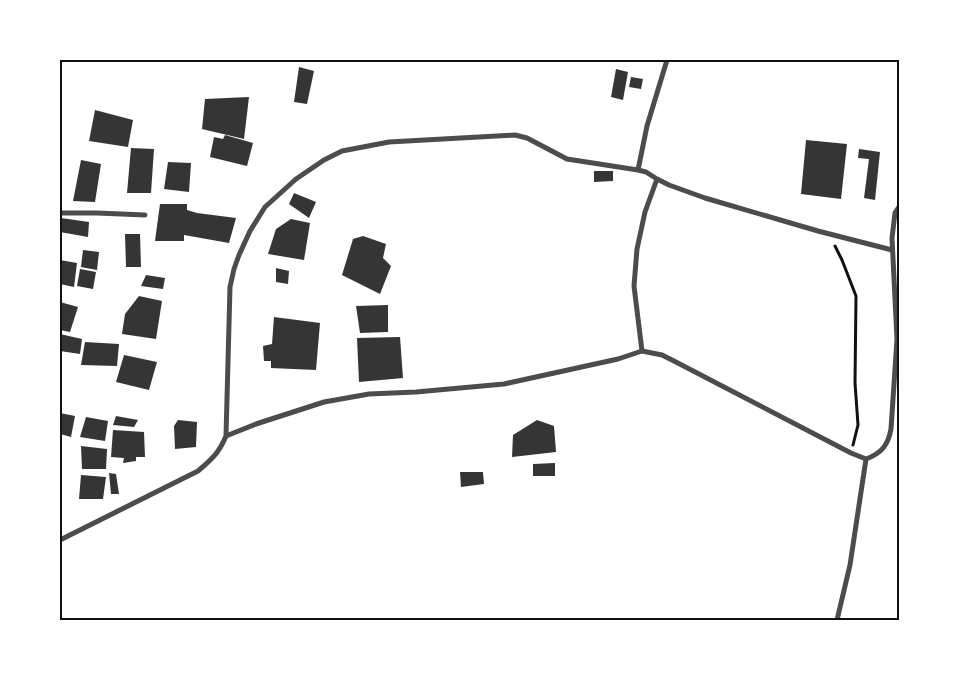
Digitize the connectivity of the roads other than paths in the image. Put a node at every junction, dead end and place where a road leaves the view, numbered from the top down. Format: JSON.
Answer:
{"nodes":[{"id":1,"x":668,"y":60,"type":"edge"},
{"id":2,"x":638,"y":170,"type":"junction"},
{"id":3,"x":657,"y":180,"type":"junction"},
{"id":4,"x":899,"y":207,"type":"edge"},
{"id":5,"x":60,"y":213,"type":"edge"},
{"id":6,"x":145,"y":215,"type":"dead end"},
{"id":7,"x":892,"y":250,"type":"junction"},
{"id":8,"x":642,"y":351,"type":"junction"},
{"id":9,"x":226,"y":436,"type":"junction"},
{"id":10,"x":866,"y":459,"type":"junction"},
{"id":11,"x":60,"y":540,"type":"edge"},
{"id":12,"x":837,"y":620,"type":"edge"}],
"edges":[{"from":1,"to":2,"type":"street"},
{"from":2,"to":3,"type":"street"},
{"from":2,"to":9,"type":"street"},
{"from":3,"to":7,"type":"street"},
{"from":3,"to":8,"type":"street"},
{"from":4,"to":7,"type":"street"},
{"from":5,"to":6,"type":"street"},
{"from":7,"to":10,"type":"street"},
{"from":8,"to":9,"type":"street"},
{"from":8,"to":10,"type":"street"},
{"from":9,"to":11,"type":"street"},
{"from":10,"to":12,"type":"street"}]}
